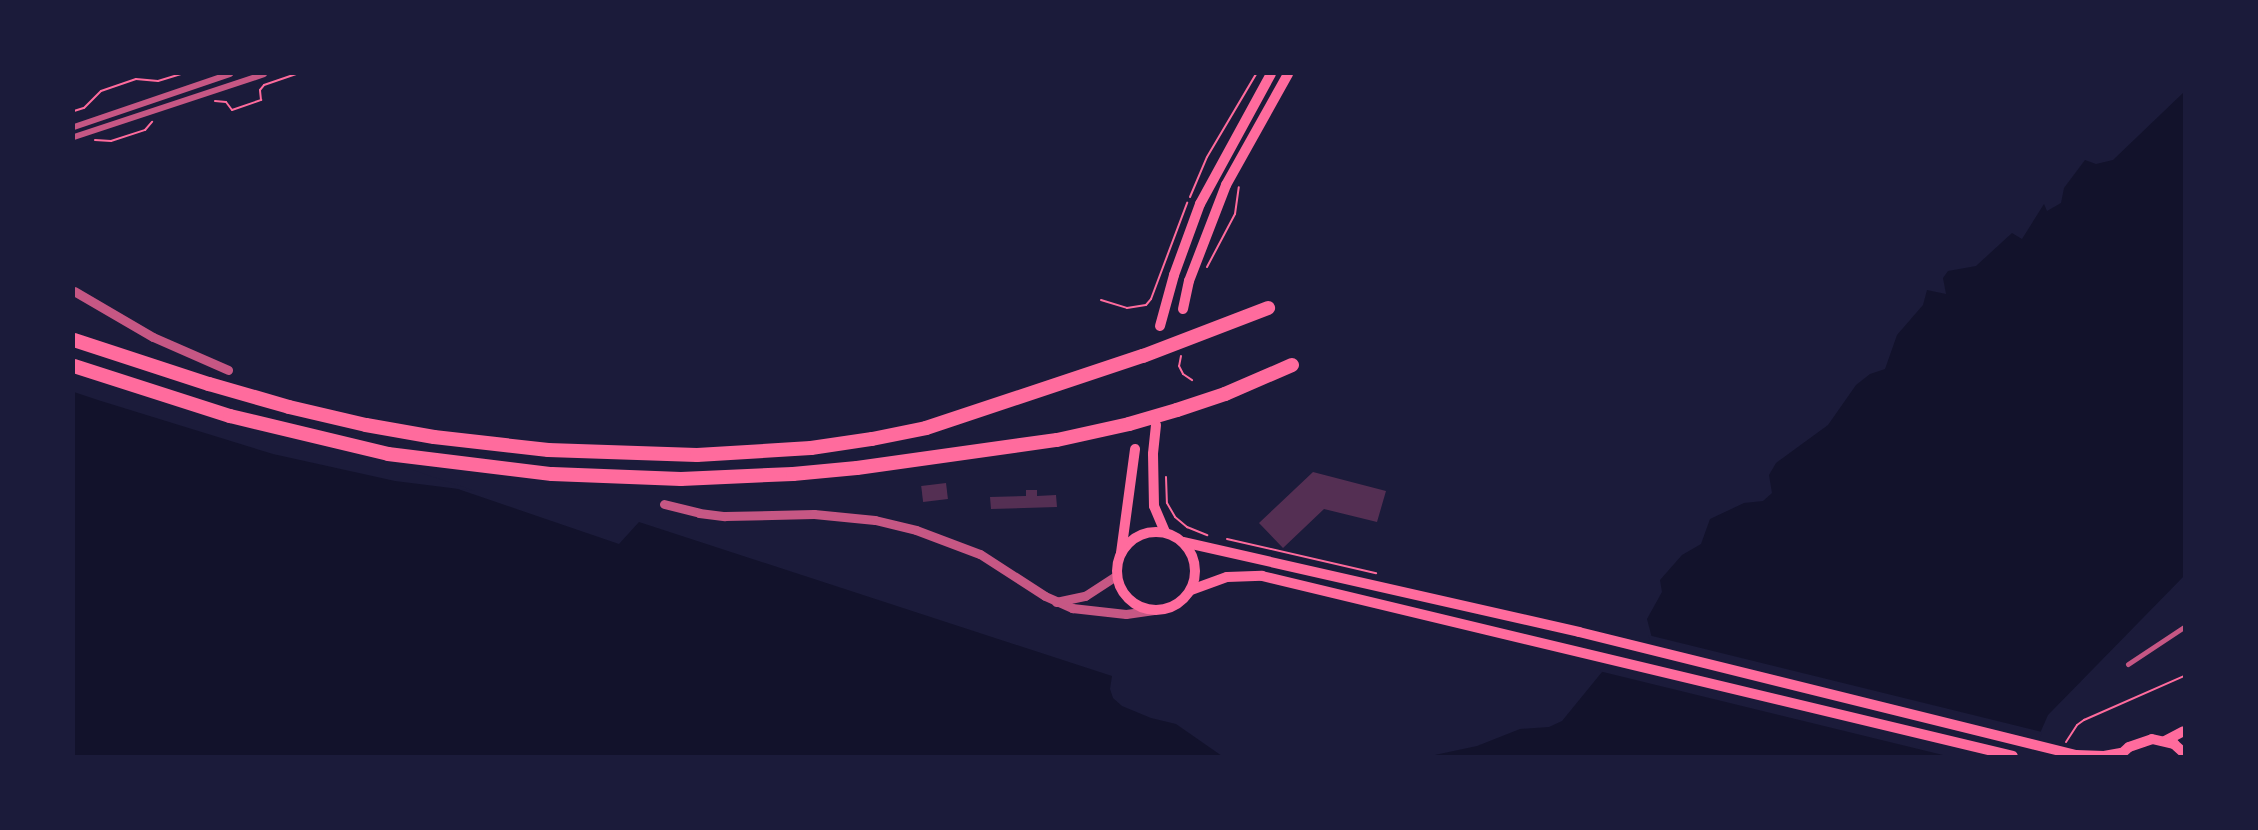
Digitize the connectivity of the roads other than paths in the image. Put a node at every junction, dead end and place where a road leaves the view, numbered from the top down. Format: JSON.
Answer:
{"nodes":[{"id":1,"x":230,"y":74,"type":"edge"},
{"id":2,"x":264,"y":74,"type":"edge"},
{"id":3,"x":1271,"y":74,"type":"edge"},
{"id":4,"x":1288,"y":74,"type":"edge"},
{"id":5,"x":74,"y":127,"type":"edge"},
{"id":6,"x":74,"y":137,"type":"edge"},
{"id":7,"x":74,"y":291,"type":"edge"},
{"id":8,"x":1183,"y":309,"type":"dead end"},
{"id":9,"x":1268,"y":309,"type":"dead end"},
{"id":10,"x":1160,"y":326,"type":"dead end"},
{"id":11,"x":74,"y":340,"type":"edge"},
{"id":12,"x":1292,"y":365,"type":"dead end"},
{"id":13,"x":74,"y":366,"type":"edge"},
{"id":14,"x":228,"y":370,"type":"dead end"},
{"id":15,"x":1156,"y":424,"type":"dead end"},
{"id":16,"x":1135,"y":449,"type":"dead end"},
{"id":17,"x":664,"y":504,"type":"dead end"},
{"id":18,"x":1165,"y":532,"type":"junction"},
{"id":19,"x":1183,"y":542,"type":"junction"},
{"id":20,"x":1121,"y":553,"type":"junction"},
{"id":21,"x":1117,"y":575,"type":"junction"},
{"id":22,"x":1191,"y":590,"type":"junction"},
{"id":23,"x":1056,"y":602,"type":"junction"},
{"id":24,"x":1154,"y":610,"type":"junction"},
{"id":25,"x":2184,"y":627,"type":"edge"},
{"id":26,"x":2128,"y":664,"type":"dead end"},
{"id":27,"x":2184,"y":730,"type":"edge"},
{"id":28,"x":2165,"y":741,"type":"junction"},
{"id":29,"x":2184,"y":753,"type":"edge"},
{"id":30,"x":2120,"y":755,"type":"edge"},
{"id":31,"x":2013,"y":756,"type":"edge"}],
"edges":[{"from":1,"to":5,"type":"street"},
{"from":2,"to":6,"type":"street"},
{"from":3,"to":10,"type":"main road"},
{"from":4,"to":8,"type":"main road"},
{"from":7,"to":14,"type":"street"},
{"from":9,"to":11,"type":"highway"},
{"from":12,"to":13,"type":"highway"},
{"from":15,"to":18,"type":"main road"},
{"from":16,"to":20,"type":"main road"},
{"from":17,"to":23,"type":"street"},
{"from":18,"to":19,"type":"main road"},
{"from":18,"to":20,"type":"main road"},
{"from":19,"to":22,"type":"main road"},
{"from":19,"to":30,"type":"main road"},
{"from":20,"to":21,"type":"main road"},
{"from":21,"to":23,"type":"street"},
{"from":21,"to":24,"type":"main road"},
{"from":22,"to":24,"type":"main road"},
{"from":22,"to":31,"type":"main road"},
{"from":23,"to":24,"type":"street"},
{"from":25,"to":26,"type":"street"},
{"from":27,"to":28,"type":"main road"},
{"from":28,"to":29,"type":"main road"},
{"from":28,"to":30,"type":"main road"}]}
